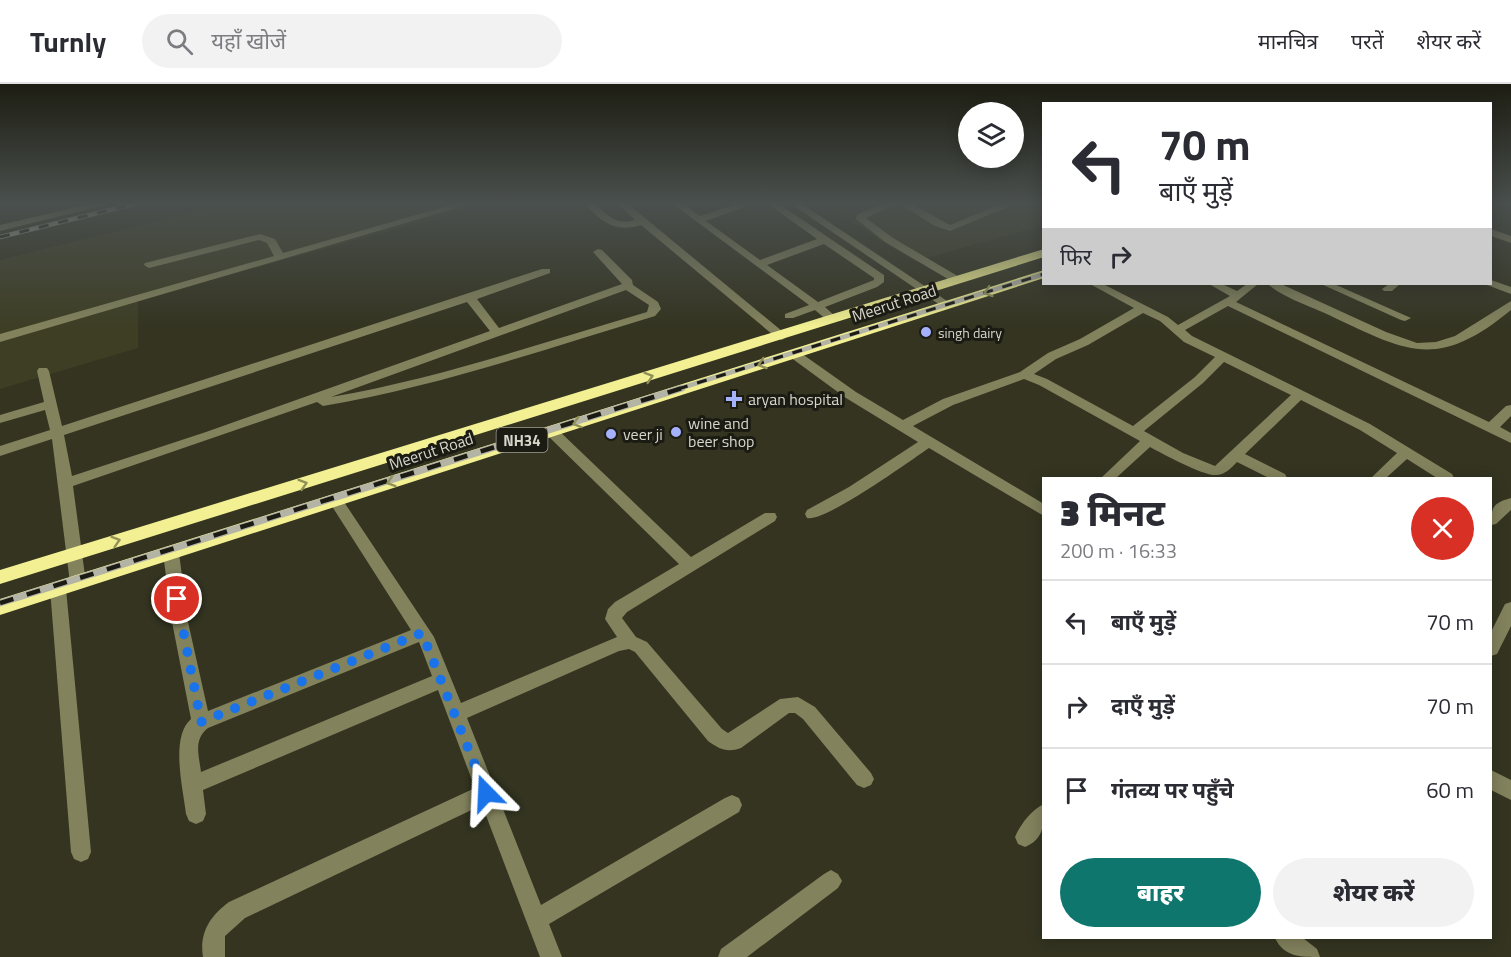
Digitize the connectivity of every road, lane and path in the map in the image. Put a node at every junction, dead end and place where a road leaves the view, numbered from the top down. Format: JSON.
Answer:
{"nodes":[{"id":1,"x":229,"y":245,"type":"edge"},
{"id":2,"x":273,"y":245,"type":"edge"},
{"id":3,"x":322,"y":245,"type":"edge"},
{"id":4,"x":671,"y":245,"type":"edge"},
{"id":5,"x":732,"y":245,"type":"edge"},
{"id":6,"x":812,"y":245,"type":"edge"},
{"id":7,"x":832,"y":245,"type":"edge"},
{"id":8,"x":858,"y":245,"type":"edge"},
{"id":9,"x":897,"y":245,"type":"edge"},
{"id":10,"x":598,"y":252,"type":"dead end"},
{"id":11,"x":1042,"y":254,"type":"edge"},
{"id":12,"x":280,"y":257,"type":"junction"},
{"id":13,"x":759,"y":264,"type":"junction"},
{"id":14,"x":149,"y":265,"type":"dead end"},
{"id":15,"x":546,"y":271,"type":"dead end"},
{"id":16,"x":1042,"y":275,"type":"edge"},
{"id":17,"x":957,"y":280,"type":"junction"},
{"id":18,"x":1492,"y":283,"type":"edge"},
{"id":19,"x":1097,"y":285,"type":"edge"},
{"id":20,"x":1215,"y":285,"type":"edge"},
{"id":21,"x":1252,"y":285,"type":"edge"},
{"id":22,"x":1275,"y":285,"type":"edge"},
{"id":23,"x":1328,"y":285,"type":"edge"},
{"id":24,"x":627,"y":286,"type":"junction"},
{"id":25,"x":926,"y":289,"type":"junction"},
{"id":26,"x":1511,"y":291,"type":"edge"},
{"id":27,"x":474,"y":296,"type":"junction"},
{"id":28,"x":1232,"y":298,"type":"junction"},
{"id":29,"x":1511,"y":304,"type":"edge"},
{"id":30,"x":947,"y":305,"type":"junction"},
{"id":31,"x":817,"y":306,"type":"junction"},
{"id":32,"x":1143,"y":308,"type":"junction"},
{"id":33,"x":789,"y":316,"type":"dead end"},
{"id":34,"x":1405,"y":318,"type":"dead end"},
{"id":35,"x":832,"y":319,"type":"junction"},
{"id":36,"x":1179,"y":329,"type":"junction"},
{"id":37,"x":497,"y":333,"type":"junction"},
{"id":38,"x":782,"y":336,"type":"junction"},
{"id":39,"x":0,"y":338,"type":"edge"},
{"id":40,"x":794,"y":354,"type":"junction"},
{"id":41,"x":1223,"y":356,"type":"junction"},
{"id":42,"x":43,"y":371,"type":"dead end"},
{"id":43,"x":1024,"y":375,"type":"junction"},
{"id":44,"x":1299,"y":394,"type":"junction"},
{"id":45,"x":51,"y":404,"type":"junction"},
{"id":46,"x":1511,"y":409,"type":"edge"},
{"id":47,"x":280,"y":410,"type":"junction"},
{"id":48,"x":0,"y":419,"type":"edge"},
{"id":49,"x":903,"y":426,"type":"junction"},
{"id":50,"x":1491,"y":428,"type":"junction"},
{"id":51,"x":551,"y":431,"type":"junction"},
{"id":52,"x":1134,"y":432,"type":"junction"},
{"id":53,"x":57,"y":433,"type":"junction"},
{"id":54,"x":1511,"y":438,"type":"edge"},
{"id":55,"x":1149,"y":440,"type":"junction"},
{"id":56,"x":929,"y":441,"type":"junction"},
{"id":57,"x":0,"y":451,"type":"edge"},
{"id":58,"x":1405,"y":453,"type":"junction"},
{"id":59,"x":1235,"y":455,"type":"junction"},
{"id":60,"x":1202,"y":474,"type":"edge"},
{"id":61,"x":1109,"y":477,"type":"edge"},
{"id":62,"x":1278,"y":477,"type":"edge"},
{"id":63,"x":1379,"y":477,"type":"edge"},
{"id":64,"x":1445,"y":477,"type":"edge"},
{"id":65,"x":65,"y":484,"type":"junction"},
{"id":66,"x":335,"y":500,"type":"junction"},
{"id":67,"x":1042,"y":510,"type":"edge"},
{"id":68,"x":812,"y":514,"type":"dead end"},
{"id":69,"x":770,"y":517,"type":"dead end"},
{"id":70,"x":171,"y":553,"type":"junction"},
{"id":71,"x":74,"y":554,"type":"junction"},
{"id":72,"x":689,"y":564,"type":"junction"},
{"id":73,"x":0,"y":576,"type":"edge"},
{"id":74,"x":78,"y":583,"type":"junction"},
{"id":75,"x":58,"y":589,"type":"junction"},
{"id":76,"x":0,"y":607,"type":"edge"},
{"id":77,"x":1511,"y":609,"type":"edge"},
{"id":78,"x":1506,"y":628,"type":"edge"},
{"id":79,"x":422,"y":633,"type":"junction"},
{"id":80,"x":630,"y":642,"type":"junction"},
{"id":81,"x":1492,"y":648,"type":"edge"},
{"id":82,"x":442,"y":680,"type":"junction"},
{"id":83,"x":456,"y":714,"type":"junction"},
{"id":84,"x":201,"y":722,"type":"junction"},
{"id":85,"x":864,"y":779,"type":"dead end"},
{"id":86,"x":1492,"y":781,"type":"edge"},
{"id":87,"x":193,"y":785,"type":"junction"},
{"id":88,"x":1511,"y":791,"type":"edge"},
{"id":89,"x":486,"y":793,"type":"junction"},
{"id":90,"x":732,"y":805,"type":"dead end"},
{"id":91,"x":196,"y":814,"type":"dead end"},
{"id":92,"x":1042,"y":816,"type":"edge"},
{"id":93,"x":1024,"y":837,"type":"dead end"},
{"id":94,"x":81,"y":852,"type":"dead end"},
{"id":95,"x":831,"y":881,"type":"dead end"},
{"id":96,"x":536,"y":920,"type":"junction"},
{"id":97,"x":1287,"y":939,"type":"edge"},
{"id":98,"x":214,"y":957,"type":"edge"},
{"id":99,"x":551,"y":957,"type":"edge"},
{"id":100,"x":729,"y":957,"type":"edge"},
{"id":101,"x":1309,"y":957,"type":"edge"}],
"edges":[{"from":1,"to":14,"type":"street"},
{"from":2,"to":12,"type":"street"},
{"from":3,"to":12,"type":"street"},
{"from":4,"to":38,"type":"street"},
{"from":5,"to":13,"type":"street"},
{"from":6,"to":13,"type":"street"},
{"from":7,"to":31,"type":"street"},
{"from":8,"to":25,"type":"street"},
{"from":9,"to":17,"type":"street"},
{"from":10,"to":24,"type":"street"},
{"from":11,"to":17,"type":"highway","name":"Meerut Road","number":"NH34"},
{"from":12,"to":39,"type":"street"},
{"from":13,"to":31,"type":"street"},
{"from":15,"to":27,"type":"street"},
{"from":16,"to":30,"type":"highway","name":"Meerut Road","number":"NH34","one_way":true},
{"from":17,"to":25,"type":"highway","name":"Meerut Road","number":"NH34"},
{"from":18,"to":26,"type":"street"},
{"from":19,"to":32,"type":"street"},
{"from":20,"to":28,"type":"street"},
{"from":21,"to":28,"type":"street"},
{"from":22,"to":29,"type":"street"},
{"from":23,"to":34,"type":"street"},
{"from":24,"to":37,"type":"street"},
{"from":24,"to":47,"type":"street"},
{"from":25,"to":30,"type":"street"},
{"from":25,"to":35,"type":"highway","name":"Meerut Road","number":"NH34"},
{"from":27,"to":37,"type":"street"},
{"from":27,"to":53,"type":"street"},
{"from":28,"to":36,"type":"street"},
{"from":28,"to":50,"type":"street"},
{"from":30,"to":40,"type":"highway","name":"Meerut Road","number":"NH34"},
{"from":31,"to":33,"type":"street"},
{"from":31,"to":35,"type":"street"},
{"from":32,"to":36,"type":"street"},
{"from":32,"to":43,"type":"street"},
{"from":35,"to":38,"type":"highway","name":"Meerut Road","number":"NH34"},
{"from":36,"to":41,"type":"street"},
{"from":37,"to":47,"type":"street"},
{"from":71,"to":38,"type":"highway","name":"Meerut Road","number":"NH34","one_way":true},
{"from":40,"to":49,"type":"street"},
{"from":40,"to":51,"type":"highway","name":"Meerut Road","number":"NH34","one_way":true},
{"from":41,"to":44,"type":"street"},
{"from":41,"to":52,"type":"street"},
{"from":42,"to":45,"type":"street"},
{"from":43,"to":49,"type":"street"},
{"from":43,"to":52,"type":"street"},
{"from":44,"to":58,"type":"street"},
{"from":44,"to":59,"type":"street"},
{"from":45,"to":48,"type":"street"},
{"from":45,"to":53,"type":"street"},
{"from":46,"to":50,"type":"street"},
{"from":47,"to":65,"type":"street"},
{"from":49,"to":56,"type":"street"},
{"from":50,"to":54,"type":"street"},
{"from":51,"to":66,"type":"highway","name":"Meerut Road","number":"NH34","one_way":true},
{"from":51,"to":72,"type":"street"},
{"from":52,"to":55,"type":"street"},
{"from":53,"to":57,"type":"street"},
{"from":53,"to":65,"type":"street"},
{"from":55,"to":60,"type":"street"},
{"from":55,"to":61,"type":"street"},
{"from":56,"to":67,"type":"street"},
{"from":56,"to":68,"type":"street"},
{"from":58,"to":63,"type":"street"},
{"from":58,"to":64,"type":"street"},
{"from":59,"to":60,"type":"street"},
{"from":59,"to":62,"type":"street"},
{"from":65,"to":71,"type":"street"},
{"from":66,"to":70,"type":"highway","name":"Meerut Road","number":"NH34"},
{"from":66,"to":79,"type":"street"},
{"from":69,"to":72,"type":"street"},
{"from":70,"to":74,"type":"highway","name":"Meerut Road","number":"NH34"},
{"from":70,"to":84,"type":"street"},
{"from":71,"to":73,"type":"highway","name":"Meerut Road","number":"NH34"},
{"from":71,"to":74,"type":"street"},
{"from":72,"to":80,"type":"street"},
{"from":74,"to":75,"type":"highway","name":"Meerut Road","number":"NH34"},
{"from":75,"to":76,"type":"highway","name":"Meerut Road","number":"NH34"},
{"from":75,"to":94,"type":"street"},
{"from":77,"to":78,"type":"street"},
{"from":78,"to":81,"type":"street"},
{"from":79,"to":82,"type":"street"},
{"from":79,"to":84,"type":"street"},
{"from":80,"to":83,"type":"street"},
{"from":80,"to":85,"type":"street"},
{"from":82,"to":83,"type":"street"},
{"from":82,"to":87,"type":"street"},
{"from":83,"to":89,"type":"street"},
{"from":84,"to":87,"type":"street"},
{"from":86,"to":88,"type":"street"},
{"from":87,"to":91,"type":"street"},
{"from":89,"to":96,"type":"street"},
{"from":89,"to":98,"type":"street"},
{"from":90,"to":96,"type":"street"},
{"from":92,"to":93,"type":"street"},
{"from":95,"to":100,"type":"street"},
{"from":96,"to":99,"type":"street"},
{"from":97,"to":101,"type":"street"}]}
